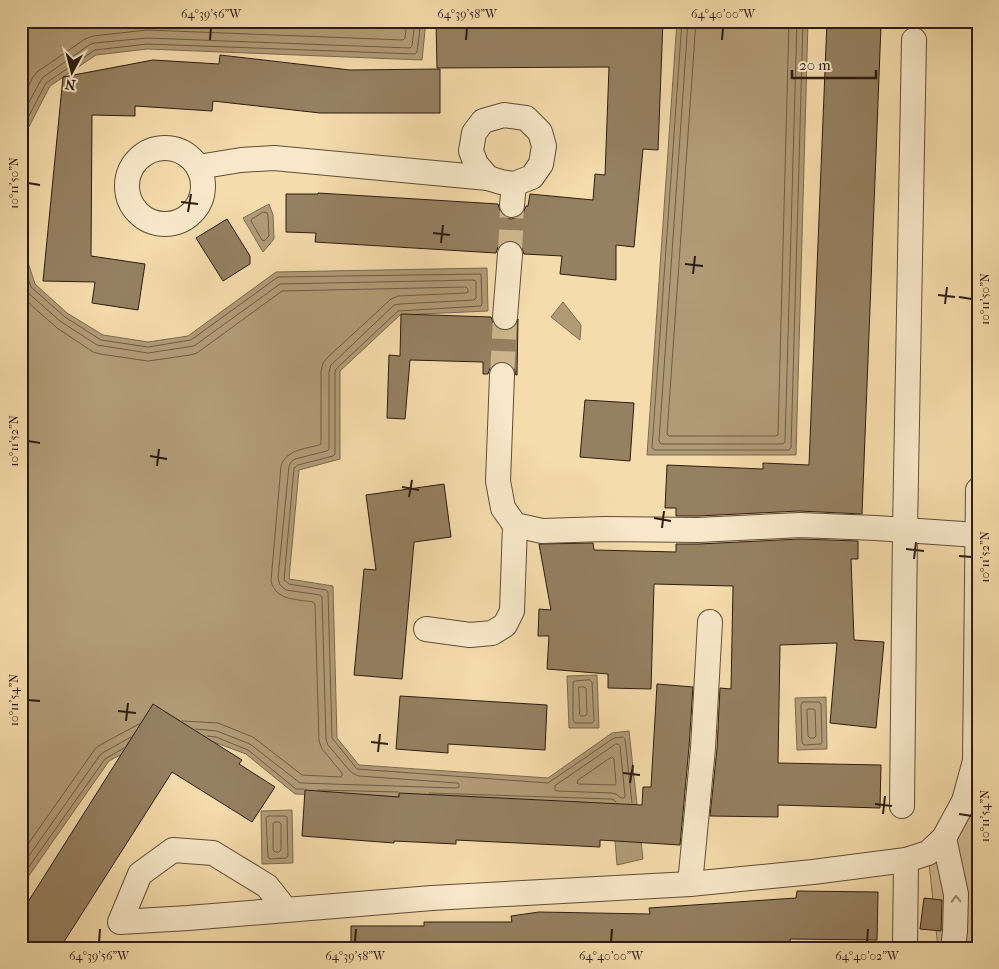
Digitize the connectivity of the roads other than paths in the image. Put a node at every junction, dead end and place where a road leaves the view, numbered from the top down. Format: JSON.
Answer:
{"nodes":[{"id":1,"x":914,"y":40,"type":"dead end"},
{"id":2,"x":198,"y":167,"type":"dead end"},
{"id":3,"x":488,"y":178,"type":"junction"},
{"id":4,"x":510,"y":254,"type":"tunnel mouth"},
{"id":5,"x":505,"y":317,"type":"tunnel mouth"},
{"id":6,"x":502,"y":375,"type":"tunnel mouth"},
{"id":7,"x":978,"y":490,"type":"edge"},
{"id":8,"x":515,"y":525,"type":"junction"},
{"id":9,"x":905,"y":530,"type":"junction"},
{"id":10,"x":977,"y":535,"type":"edge"},
{"id":11,"x":710,"y":622,"type":"dead end"},
{"id":12,"x":426,"y":629,"type":"dead end"},
{"id":13,"x":902,"y":806,"type":"dead end"},
{"id":14,"x":944,"y":838,"type":"junction"},
{"id":15,"x":906,"y":860,"type":"junction"},
{"id":16,"x":690,"y":884,"type":"junction"},
{"id":17,"x":286,"y":910,"type":"junction"},
{"id":18,"x":905,"y":948,"type":"edge"},
{"id":19,"x":953,"y":948,"type":"edge"}],
"edges":[{"from":1,"to":9,"type":"street"},
{"from":2,"to":3,"type":"street"},
{"from":3,"to":3,"type":"street"},
{"from":4,"to":5,"type":"street"},
{"from":6,"to":8,"type":"street"},
{"from":7,"to":10,"type":"street"},
{"from":8,"to":9,"type":"street"},
{"from":8,"to":12,"type":"street"},
{"from":9,"to":10,"type":"street"},
{"from":9,"to":13,"type":"street"},
{"from":10,"to":14,"type":"street"},
{"from":11,"to":16,"type":"street"},
{"from":14,"to":15,"type":"street"},
{"from":19,"to":14,"type":"street","one_way":true},
{"from":15,"to":16,"type":"street"},
{"from":15,"to":18,"type":"street"},
{"from":16,"to":17,"type":"street"},
{"from":17,"to":17,"type":"street"}]}
